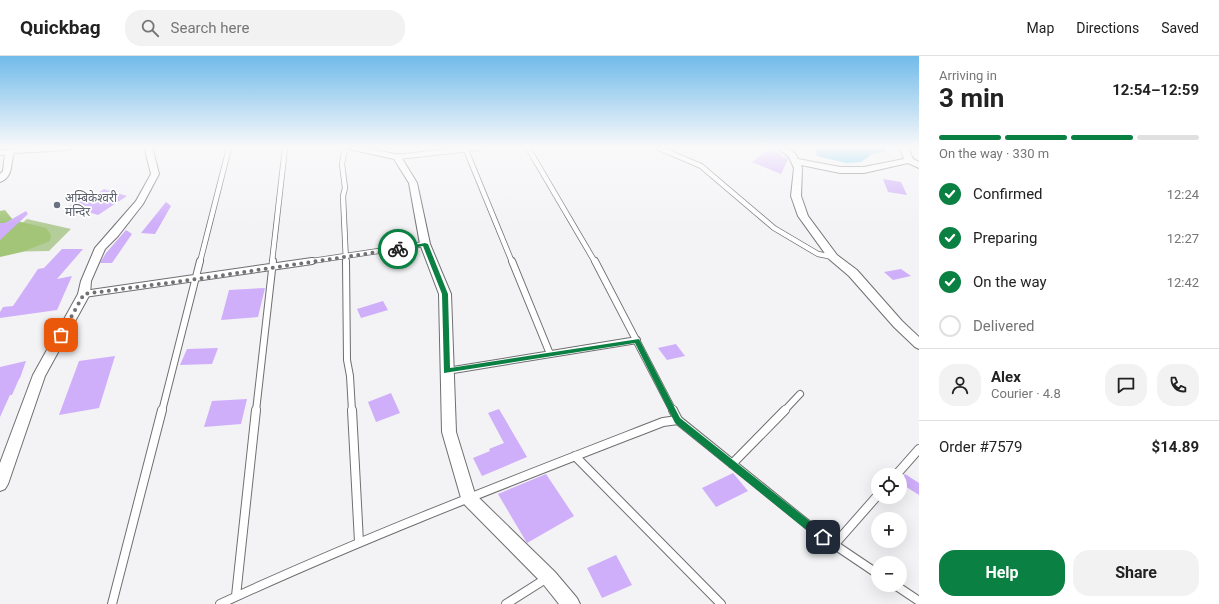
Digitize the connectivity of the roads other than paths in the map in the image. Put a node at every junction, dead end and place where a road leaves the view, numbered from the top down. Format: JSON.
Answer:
{"nodes":[{"id":1,"x":155,"y":174,"type":"edge"},
{"id":2,"x":223,"y":174,"type":"edge"},
{"id":3,"x":282,"y":174,"type":"edge"},
{"id":4,"x":343,"y":174,"type":"edge"},
{"id":5,"x":407,"y":174,"type":"edge"},
{"id":6,"x":476,"y":174,"type":"edge"},
{"id":7,"x":543,"y":174,"type":"edge"},
{"id":8,"x":711,"y":174,"type":"edge"},
{"id":9,"x":798,"y":174,"type":"edge"},
{"id":10,"x":425,"y":244,"type":"junction"},
{"id":11,"x":833,"y":257,"type":"junction"},
{"id":12,"x":346,"y":258,"type":"junction"},
{"id":13,"x":272,"y":268,"type":"junction"},
{"id":14,"x":197,"y":279,"type":"junction"},
{"id":15,"x":84,"y":294,"type":"junction"},
{"id":16,"x":637,"y":340,"type":"junction"},
{"id":17,"x":919,"y":344,"type":"edge"},
{"id":18,"x":550,"y":354,"type":"junction"},
{"id":19,"x":446,"y":371,"type":"junction"},
{"id":20,"x":800,"y":394,"type":"dead end"},
{"id":21,"x":678,"y":420,"type":"junction"},
{"id":22,"x":919,"y":449,"type":"edge"},
{"id":23,"x":575,"y":456,"type":"junction"},
{"id":24,"x":732,"y":464,"type":"junction"},
{"id":25,"x":902,"y":468,"type":"edge"},
{"id":26,"x":0,"y":484,"type":"edge"},
{"id":27,"x":469,"y":498,"type":"junction"},
{"id":28,"x":871,"y":503,"type":"edge"},
{"id":29,"x":359,"y":542,"type":"junction"},
{"id":30,"x":834,"y":545,"type":"junction"},
{"id":31,"x":871,"y":569,"type":"edge"},
{"id":32,"x":549,"y":578,"type":"junction"},
{"id":33,"x":906,"y":592,"type":"edge"},
{"id":34,"x":236,"y":596,"type":"junction"},
{"id":35,"x":919,"y":601,"type":"edge"},
{"id":36,"x":112,"y":604,"type":"edge"},
{"id":37,"x":220,"y":604,"type":"edge"},
{"id":38,"x":506,"y":604,"type":"edge"},
{"id":39,"x":571,"y":604,"type":"edge"},
{"id":40,"x":721,"y":604,"type":"edge"}],
"edges":[{"from":1,"to":15,"type":"street"},
{"from":2,"to":14,"type":"lane"},
{"from":3,"to":13,"type":"lane"},
{"from":4,"to":12,"type":"lane"},
{"from":5,"to":10,"type":"street"},
{"from":6,"to":18,"type":"lane"},
{"from":7,"to":16,"type":"lane"},
{"from":8,"to":11,"type":"lane"},
{"from":9,"to":11,"type":"street"},
{"from":10,"to":12,"type":"lane"},
{"from":10,"to":19,"type":"street"},
{"from":11,"to":17,"type":"street"},
{"from":12,"to":13,"type":"lane"},
{"from":12,"to":29,"type":"lane"},
{"from":13,"to":14,"type":"lane"},
{"from":13,"to":34,"type":"lane"},
{"from":14,"to":15,"type":"lane"},
{"from":14,"to":36,"type":"lane"},
{"from":15,"to":26,"type":"street"},
{"from":16,"to":18,"type":"lane"},
{"from":16,"to":21,"type":"lane"},
{"from":18,"to":19,"type":"lane"},
{"from":19,"to":27,"type":"street"},
{"from":20,"to":24,"type":"lane"},
{"from":21,"to":23,"type":"lane"},
{"from":21,"to":24,"type":"lane"},
{"from":22,"to":25,"type":"lane"},
{"from":23,"to":27,"type":"lane"},
{"from":23,"to":40,"type":"lane"},
{"from":24,"to":30,"type":"lane"},
{"from":27,"to":29,"type":"lane"},
{"from":27,"to":32,"type":"street"},
{"from":28,"to":30,"type":"lane"},
{"from":29,"to":34,"type":"lane"},
{"from":30,"to":31,"type":"lane"},
{"from":32,"to":38,"type":"lane"},
{"from":32,"to":39,"type":"street"},
{"from":33,"to":35,"type":"lane"},
{"from":34,"to":37,"type":"lane"}]}
